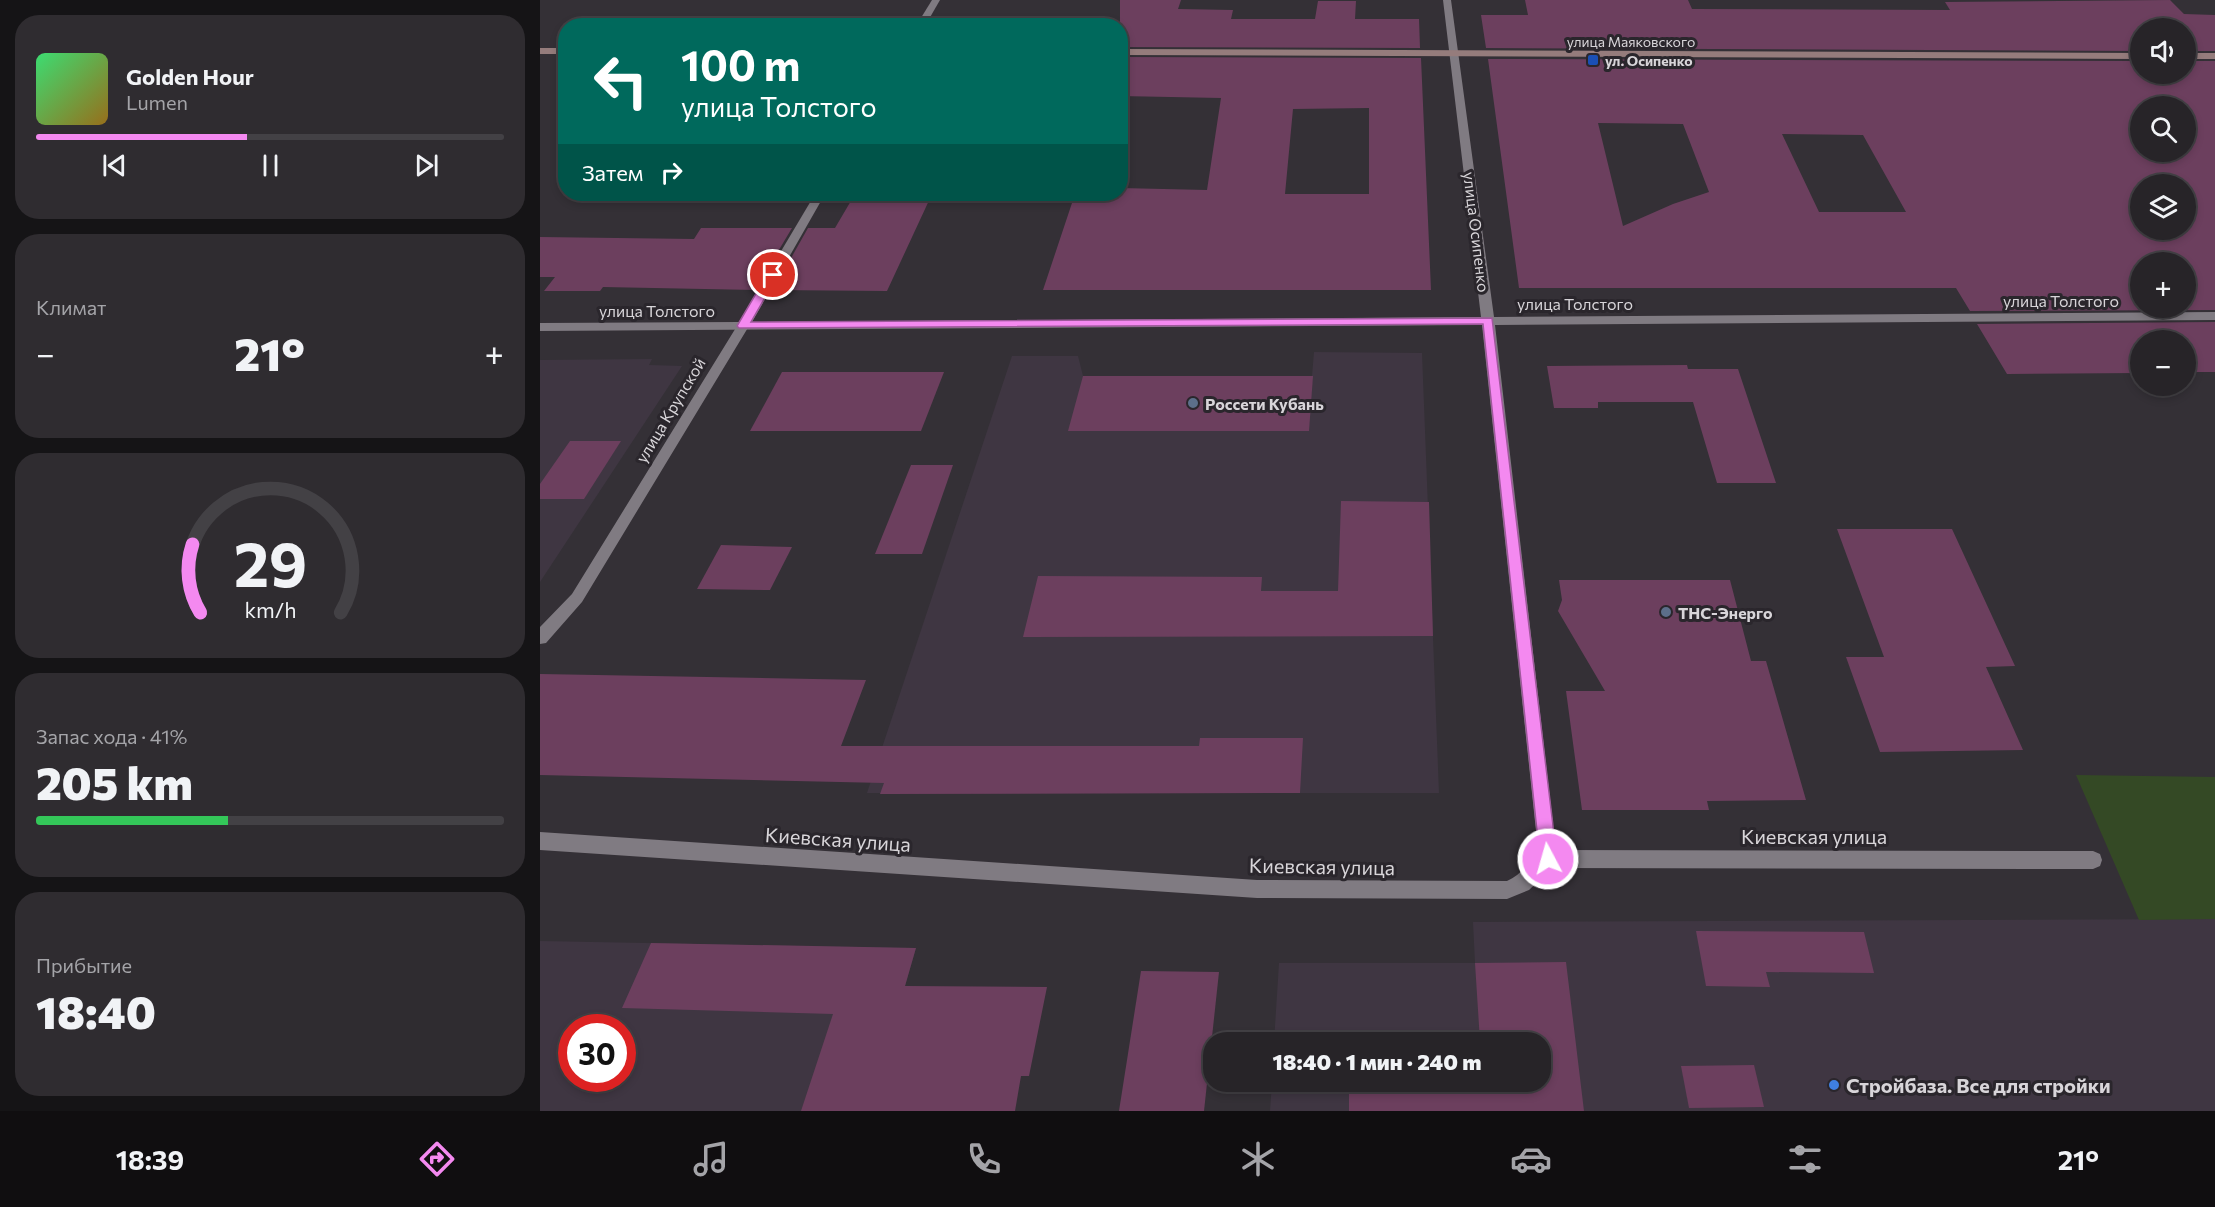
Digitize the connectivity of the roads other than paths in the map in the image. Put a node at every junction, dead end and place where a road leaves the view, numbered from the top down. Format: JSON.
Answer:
{"nodes":[{"id":1,"x":936,"y":0,"type":"edge"},
{"id":2,"x":1447,"y":0,"type":"edge"},
{"id":3,"x":925,"y":18,"type":"edge"},
{"id":4,"x":540,"y":51,"type":"edge"},
{"id":5,"x":558,"y":51,"type":"edge"},
{"id":6,"x":1128,"y":52,"type":"edge"},
{"id":7,"x":1454,"y":53,"type":"junction"},
{"id":8,"x":2130,"y":56,"type":"edge"},
{"id":9,"x":2196,"y":56,"type":"edge"},
{"id":10,"x":2215,"y":56,"type":"edge"},
{"id":11,"x":816,"y":201,"type":"edge"},
{"id":12,"x":2215,"y":316,"type":"edge"},
{"id":13,"x":1488,"y":321,"type":"junction"},
{"id":14,"x":743,"y":326,"type":"junction"},
{"id":15,"x":540,"y":327,"type":"edge"},
{"id":16,"x":540,"y":638,"type":"edge"},
{"id":17,"x":540,"y":841,"type":"edge"},
{"id":18,"x":1548,"y":859,"type":"junction"},
{"id":19,"x":2093,"y":860,"type":"dead end"}],
"edges":[{"from":1,"to":3,"type":"street"},
{"from":2,"to":7,"type":"street","name":"улица Осипенко"},
{"from":4,"to":5,"type":"street"},
{"from":6,"to":7,"type":"street","name":"улица Маяковского"},
{"from":7,"to":8,"type":"street","name":"улица Маяковского"},
{"from":7,"to":13,"type":"street","name":"улица Осипенко"},
{"from":9,"to":10,"type":"street"},
{"from":11,"to":14,"type":"street","name":"улица Крупской"},
{"from":12,"to":13,"type":"street","name":"улица Толстого"},
{"from":13,"to":14,"type":"street","name":"улица Толстого"},
{"from":13,"to":18,"type":"street","name":"улица Осипенко"},
{"from":14,"to":15,"type":"street","name":"улица Толстого"},
{"from":14,"to":16,"type":"street","name":"улица Крупской"},
{"from":17,"to":18,"type":"street","name":"Киевская улица"},
{"from":18,"to":19,"type":"street","name":"Киевская улица"}]}
